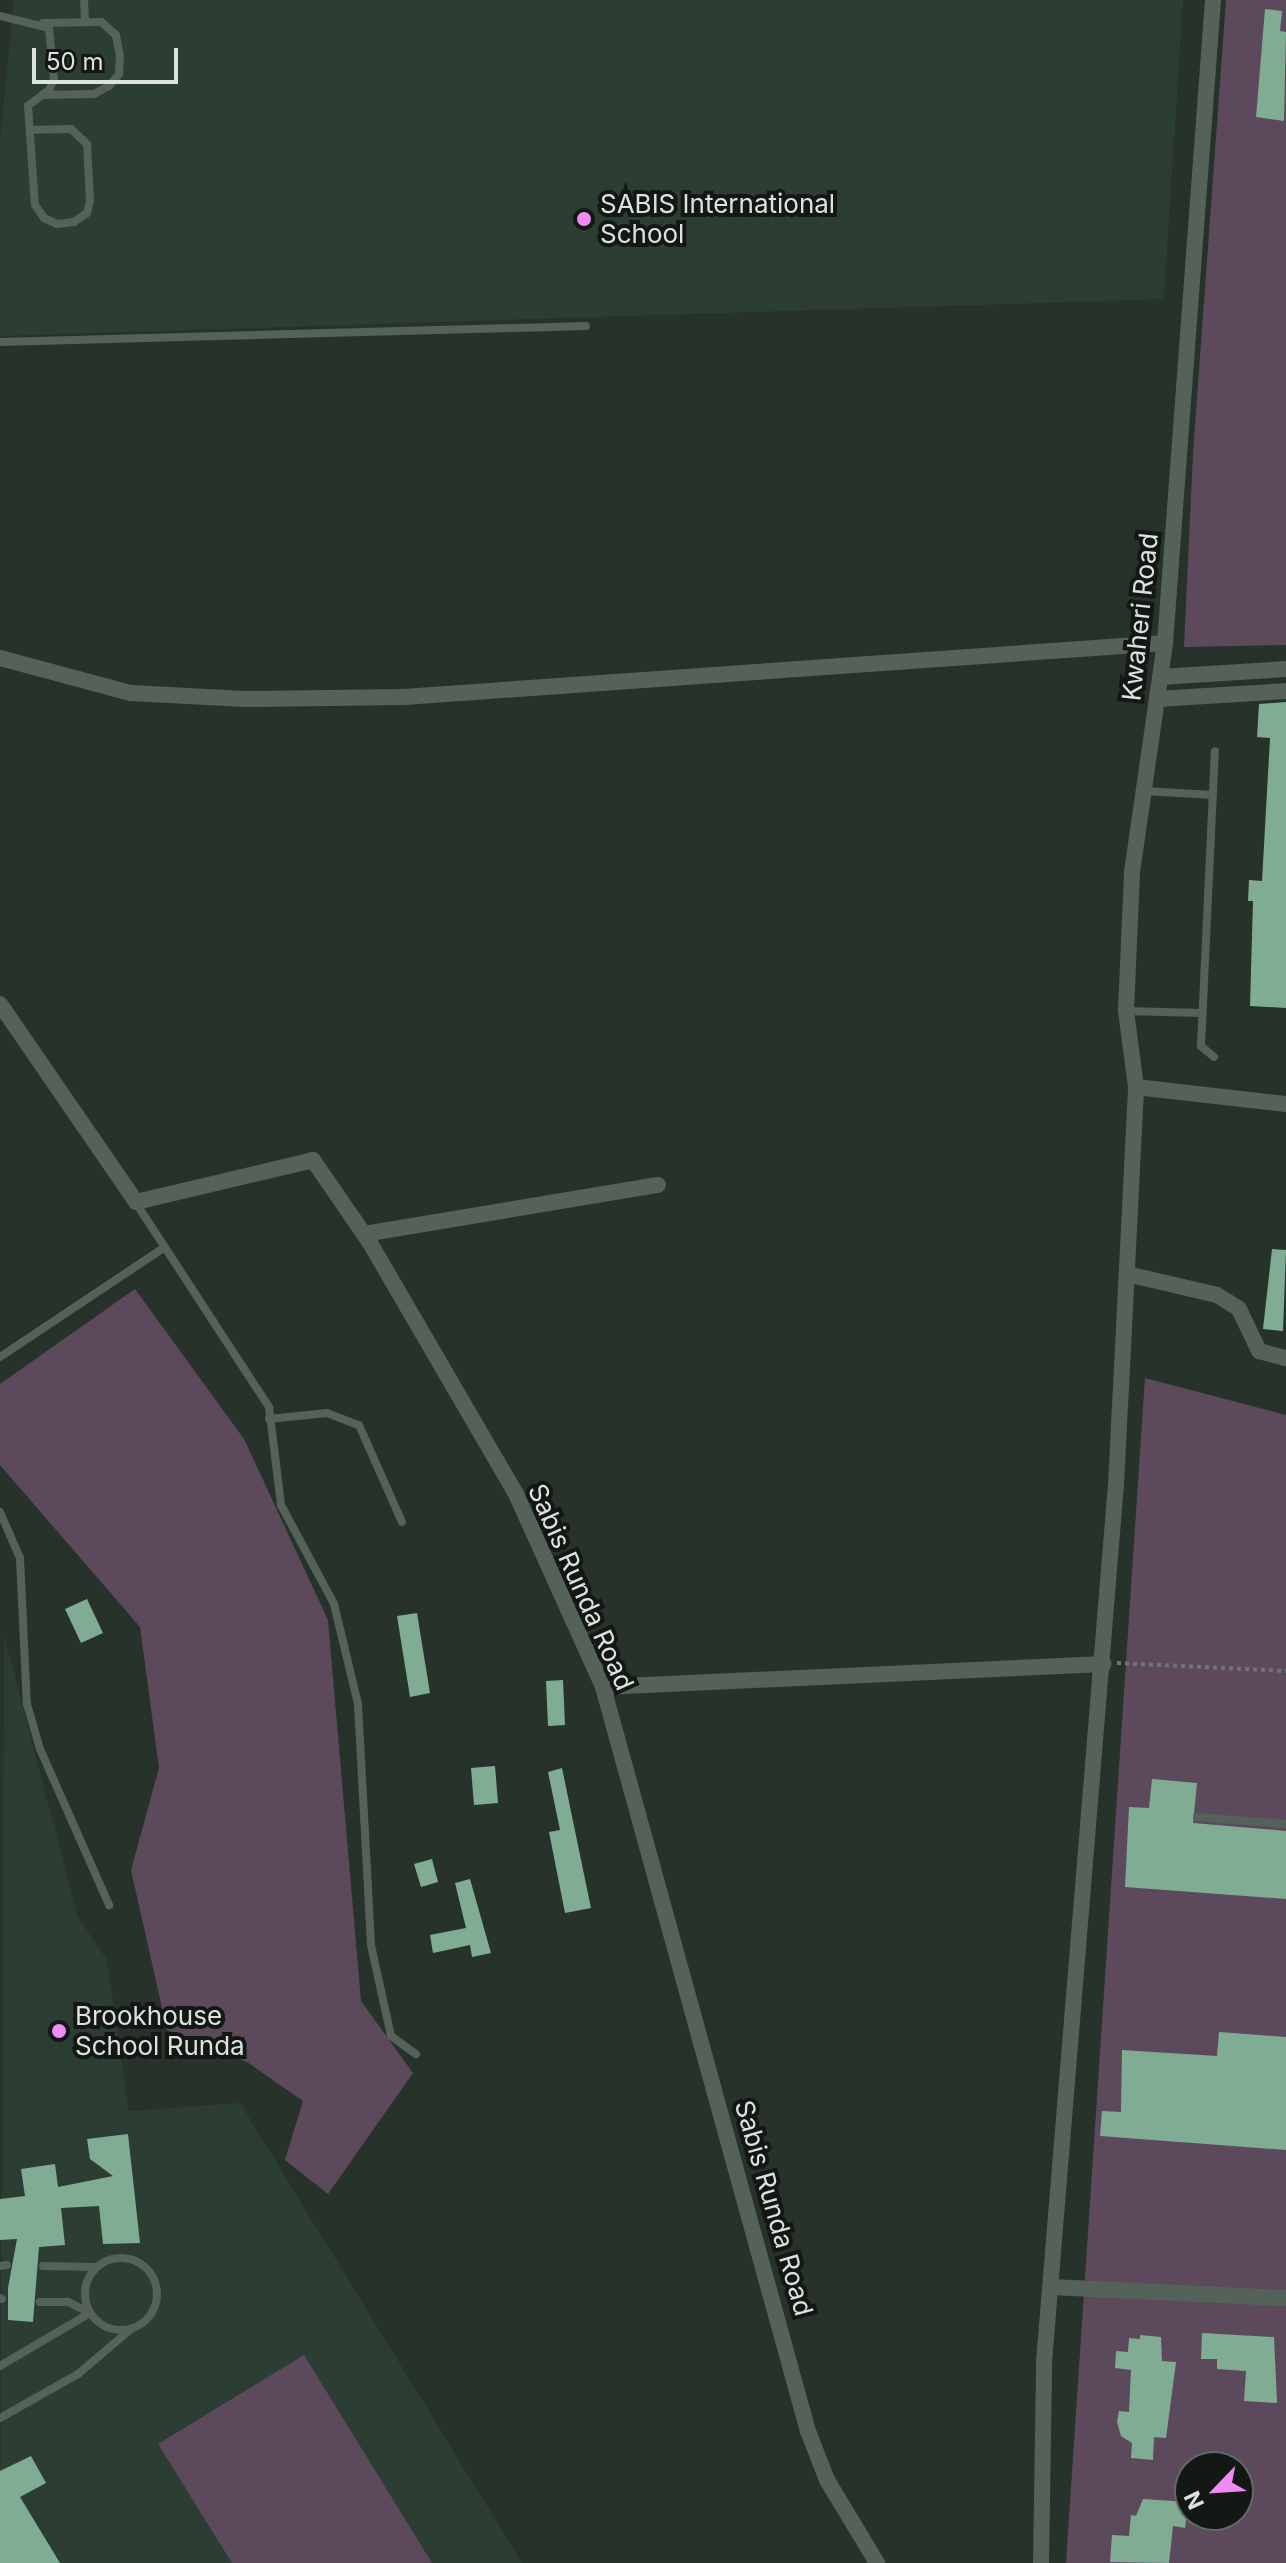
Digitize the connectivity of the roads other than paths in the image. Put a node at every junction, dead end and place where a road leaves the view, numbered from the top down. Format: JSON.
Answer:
{"nodes":[{"id":1,"x":84,"y":0,"type":"edge"},
{"id":2,"x":1213,"y":0,"type":"edge"},
{"id":3,"x":0,"y":16,"type":"edge"},
{"id":4,"x":85,"y":21,"type":"junction"},
{"id":5,"x":43,"y":23,"type":"junction"},
{"id":6,"x":42,"y":95,"type":"junction"},
{"id":7,"x":32,"y":130,"type":"junction"},
{"id":8,"x":586,"y":326,"type":"dead end"},
{"id":9,"x":0,"y":342,"type":"edge"},
{"id":10,"x":1165,"y":643,"type":"junction"},
{"id":11,"x":0,"y":658,"type":"edge"},
{"id":12,"x":1286,"y":669,"type":"edge"},
{"id":13,"x":1160,"y":677,"type":"junction"},
{"id":14,"x":1286,"y":691,"type":"edge"},
{"id":15,"x":1157,"y":699,"type":"junction"},
{"id":16,"x":1215,"y":751,"type":"dead end"},
{"id":17,"x":1144,"y":791,"type":"junction"},
{"id":18,"x":1213,"y":795,"type":"junction"},
{"id":19,"x":0,"y":1004,"type":"edge"},
{"id":20,"x":1126,"y":1011,"type":"junction"},
{"id":21,"x":1201,"y":1013,"type":"junction"},
{"id":22,"x":1214,"y":1057,"type":"dead end"},
{"id":23,"x":1136,"y":1087,"type":"junction"},
{"id":24,"x":1286,"y":1104,"type":"edge"},
{"id":25,"x":658,"y":1185,"type":"dead end"},
{"id":26,"x":136,"y":1202,"type":"junction"},
{"id":27,"x":364,"y":1234,"type":"junction"},
{"id":28,"x":165,"y":1247,"type":"junction"},
{"id":29,"x":1127,"y":1274,"type":"junction"},
{"id":30,"x":0,"y":1357,"type":"edge"},
{"id":31,"x":1286,"y":1358,"type":"edge"},
{"id":32,"x":269,"y":1419,"type":"junction"},
{"id":33,"x":0,"y":1512,"type":"edge"},
{"id":34,"x":402,"y":1522,"type":"dead end"},
{"id":35,"x":1103,"y":1664,"type":"junction"},
{"id":36,"x":603,"y":1687,"type":"junction"},
{"id":37,"x":1197,"y":1817,"type":"dead end"},
{"id":38,"x":1286,"y":1824,"type":"edge"},
{"id":39,"x":109,"y":1905,"type":"dead end"},
{"id":40,"x":416,"y":2054,"type":"dead end"},
{"id":41,"x":43,"y":2266,"type":"dead end"},
{"id":42,"x":96,"y":2267,"type":"junction"},
{"id":43,"x":1051,"y":2287,"type":"junction"},
{"id":44,"x":1286,"y":2298,"type":"edge"},
{"id":45,"x":40,"y":2302,"type":"dead end"},
{"id":46,"x":90,"y":2313,"type":"junction"},
{"id":47,"x":132,"y":2329,"type":"junction"},
{"id":48,"x":0,"y":2366,"type":"edge"},
{"id":49,"x":0,"y":2418,"type":"edge"},
{"id":50,"x":877,"y":2563,"type":"edge"},
{"id":51,"x":1041,"y":2563,"type":"edge"}],
"edges":[{"from":1,"to":4,"type":"lane"},
{"from":2,"to":10,"type":"street","name":"Kwaheri Road"},
{"from":3,"to":5,"type":"lane"},
{"from":4,"to":5,"type":"lane"},
{"from":4,"to":6,"type":"lane"},
{"from":5,"to":6,"type":"lane"},
{"from":6,"to":7,"type":"lane"},
{"from":7,"to":7,"type":"lane"},
{"from":8,"to":9,"type":"lane"},
{"from":10,"to":11,"type":"street"},
{"from":10,"to":13,"type":"street","name":"Kwaheri Road"},
{"from":12,"to":13,"type":"street"},
{"from":13,"to":15,"type":"street","name":"Kwaheri Road"},
{"from":14,"to":15,"type":"street"},
{"from":15,"to":17,"type":"street","name":"Kwaheri Road"},
{"from":16,"to":18,"type":"lane"},
{"from":17,"to":18,"type":"lane"},
{"from":17,"to":20,"type":"street","name":"Kwaheri Road"},
{"from":18,"to":21,"type":"lane"},
{"from":19,"to":26,"type":"street"},
{"from":20,"to":21,"type":"lane"},
{"from":20,"to":23,"type":"street","name":"Kwaheri Road"},
{"from":21,"to":22,"type":"lane"},
{"from":23,"to":24,"type":"street"},
{"from":23,"to":29,"type":"street","name":"Kwaheri Road"},
{"from":25,"to":27,"type":"street"},
{"from":26,"to":27,"type":"street","name":"Sabis Runda Road"},
{"from":26,"to":28,"type":"lane"},
{"from":27,"to":36,"type":"street","name":"Sabis Runda Road"},
{"from":28,"to":30,"type":"lane"},
{"from":28,"to":32,"type":"lane"},
{"from":29,"to":31,"type":"street"},
{"from":29,"to":35,"type":"street","name":"Kwaheri Road"},
{"from":32,"to":34,"type":"lane"},
{"from":32,"to":40,"type":"lane"},
{"from":33,"to":39,"type":"lane"},
{"from":35,"to":36,"type":"street"},
{"from":35,"to":43,"type":"street","name":"Kwaheri Road"},
{"from":36,"to":50,"type":"street","name":"Sabis Runda Road"},
{"from":37,"to":38,"type":"lane"},
{"from":41,"to":42,"type":"lane"},
{"from":42,"to":46,"type":"lane"},
{"from":42,"to":47,"type":"lane"},
{"from":43,"to":44,"type":"street"},
{"from":43,"to":51,"type":"street","name":"Kwaheri Road"},
{"from":45,"to":46,"type":"lane"},
{"from":46,"to":47,"type":"lane"},
{"from":46,"to":48,"type":"lane"},
{"from":47,"to":49,"type":"lane"}]}
